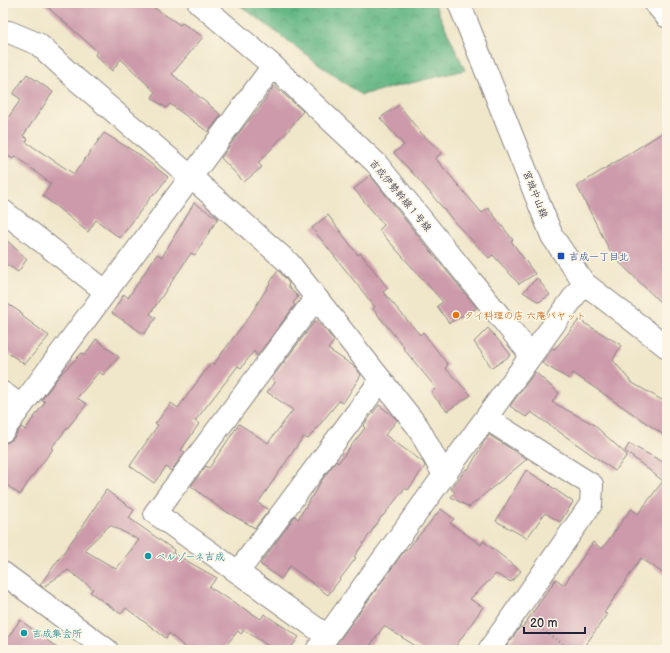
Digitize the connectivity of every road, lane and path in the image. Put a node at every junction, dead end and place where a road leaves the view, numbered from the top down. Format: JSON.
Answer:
{"nodes":[{"id":1,"x":199,"y":3,"type":"edge"},
{"id":2,"x":459,"y":3,"type":"edge"},
{"id":3,"x":655,"y":3,"type":"edge"},
{"id":4,"x":667,"y":16,"type":"edge"},
{"id":5,"x":3,"y":32,"type":"edge"},
{"id":6,"x":273,"y":66,"type":"junction"},
{"id":7,"x":191,"y":177,"type":"junction"},
{"id":8,"x":3,"y":211,"type":"edge"},
{"id":9,"x":584,"y":283,"type":"junction"},
{"id":10,"x":106,"y":291,"type":"junction"},
{"id":11,"x":316,"y":298,"type":"junction"},
{"id":12,"x":667,"y":347,"type":"edge"},
{"id":13,"x":531,"y":356,"type":"junction"},
{"id":14,"x":380,"y":380,"type":"junction"},
{"id":15,"x":3,"y":392,"type":"edge"},
{"id":16,"x":21,"y":406,"type":"junction"},
{"id":17,"x":486,"y":418,"type":"junction"},
{"id":18,"x":3,"y":431,"type":"edge"},
{"id":19,"x":444,"y":475,"type":"junction"},
{"id":20,"x":238,"y":572,"type":"junction"},
{"id":21,"x":3,"y":573,"type":"edge"},
{"id":22,"x":516,"y":611,"type":"junction"},
{"id":23,"x":322,"y":643,"type":"edge"},
{"id":24,"x":107,"y":650,"type":"edge"},
{"id":25,"x":489,"y":650,"type":"edge"},
{"id":26,"x":570,"y":650,"type":"edge"}],
"edges":[{"from":1,"to":6,"type":"street","name":"吉成伊勢幹線１号線"},
{"from":2,"to":9,"type":"street","name":"宮城中山線"},
{"from":3,"to":4,"type":"street"},
{"from":5,"to":7,"type":"street"},
{"from":6,"to":7,"type":"street"},
{"from":6,"to":13,"type":"street","name":"吉成伊勢幹線１号線"},
{"from":7,"to":10,"type":"street"},
{"from":7,"to":11,"type":"street"},
{"from":8,"to":10,"type":"street"},
{"from":9,"to":12,"type":"street","name":"宮城中山線"},
{"from":9,"to":13,"type":"street"},
{"from":10,"to":16,"type":"street"},
{"from":11,"to":14,"type":"street"},
{"from":11,"to":20,"type":"street"},
{"from":13,"to":17,"type":"street"},
{"from":14,"to":19,"type":"street"},
{"from":14,"to":20,"type":"street"},
{"from":15,"to":16,"type":"street"},
{"from":16,"to":18,"type":"street"},
{"from":17,"to":19,"type":"street"},
{"from":17,"to":22,"type":"street"},
{"from":19,"to":23,"type":"street"},
{"from":20,"to":23,"type":"street"},
{"from":21,"to":24,"type":"street"},
{"from":22,"to":25,"type":"street"},
{"from":22,"to":26,"type":"path"}]}
